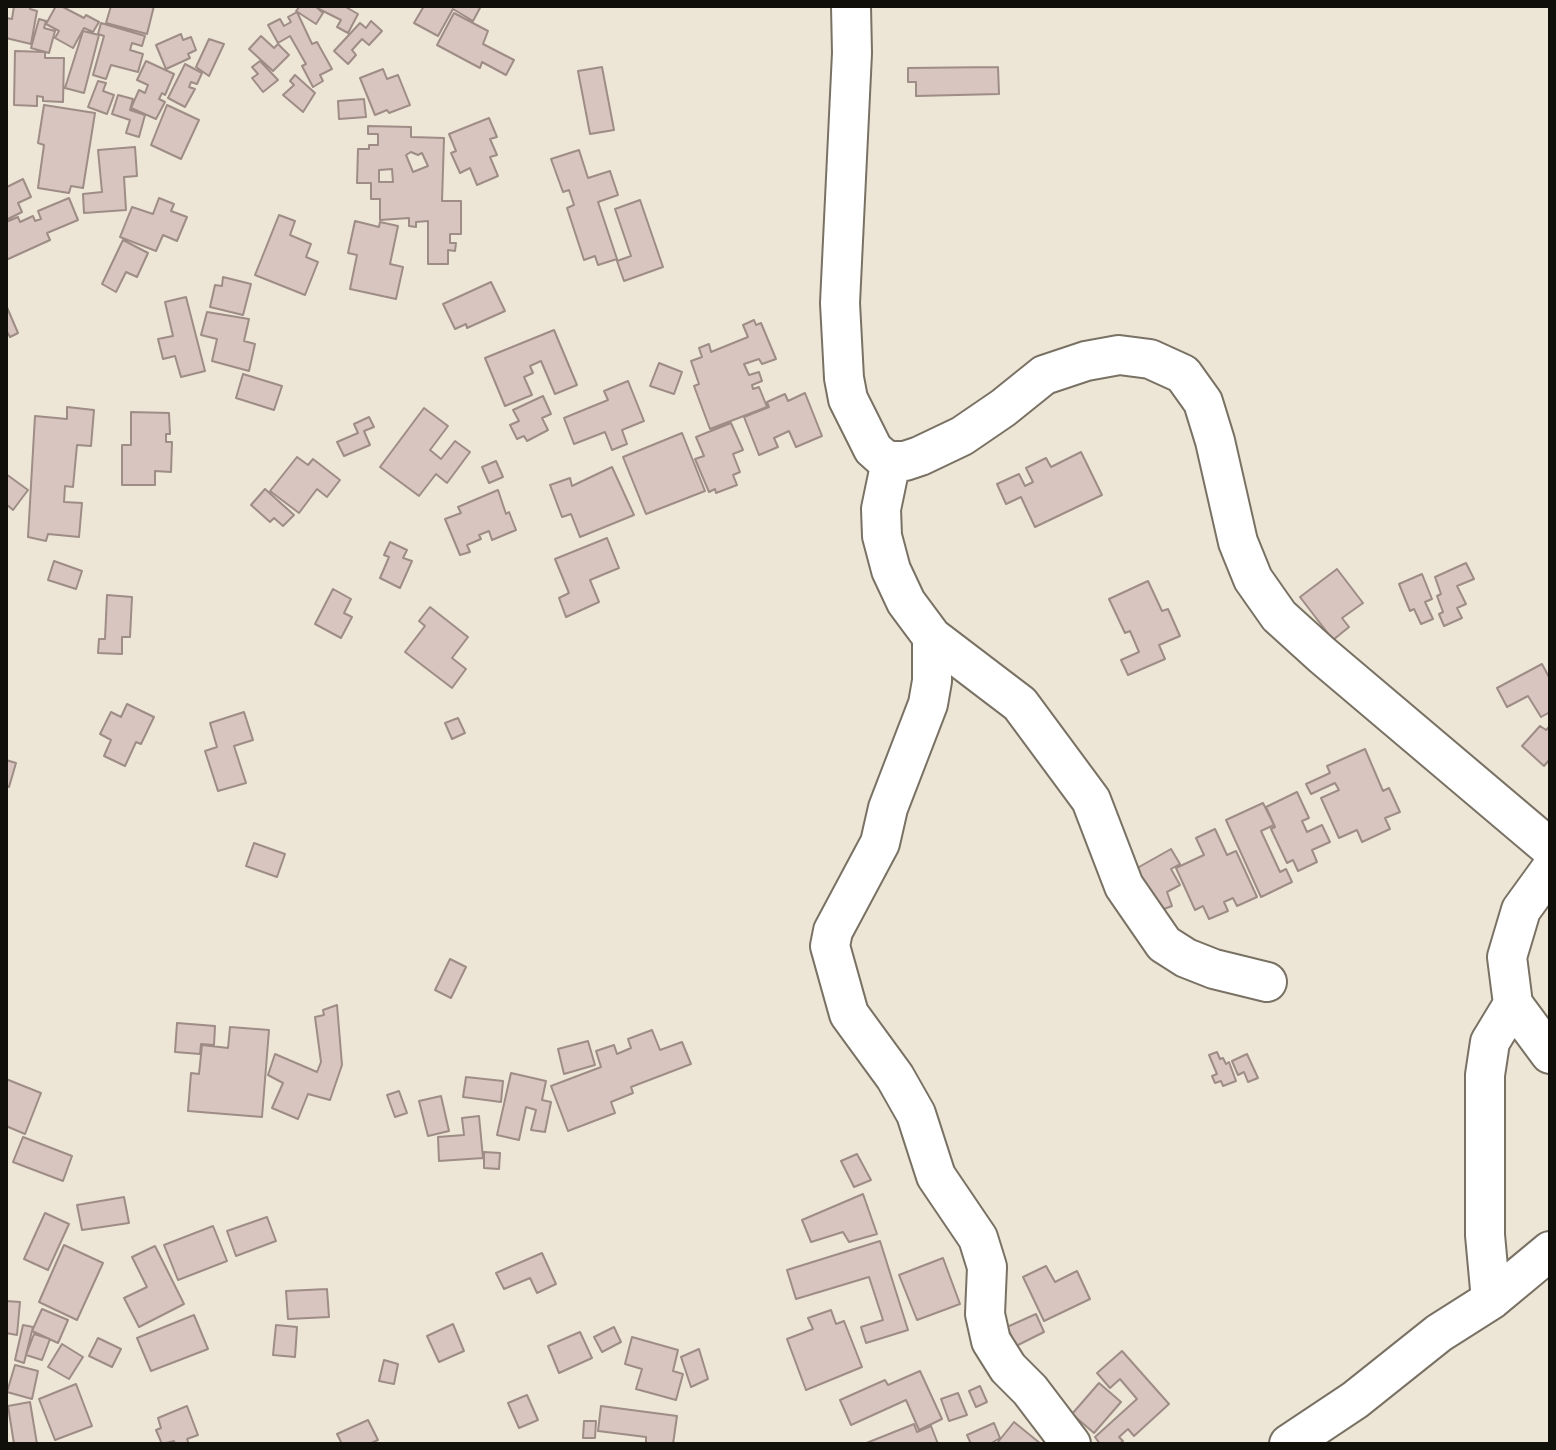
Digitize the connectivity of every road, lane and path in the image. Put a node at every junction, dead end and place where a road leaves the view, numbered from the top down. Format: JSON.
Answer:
{"nodes":[{"id":1,"x":851,"y":6,"type":"edge"},
{"id":2,"x":891,"y":461,"type":"junction"},
{"id":3,"x":932,"y":637,"type":"junction"},
{"id":4,"x":1550,"y":848,"type":"edge"},
{"id":5,"x":1550,"y":870,"type":"edge"},
{"id":6,"x":1267,"y":982,"type":"dead end"},
{"id":7,"x":1513,"y":1004,"type":"junction"},
{"id":8,"x":1550,"y":1054,"type":"edge"},
{"id":9,"x":1550,"y":1251,"type":"edge"},
{"id":10,"x":1491,"y":1300,"type":"junction"},
{"id":11,"x":1071,"y":1444,"type":"edge"},
{"id":12,"x":1289,"y":1444,"type":"edge"}],
"edges":[{"from":1,"to":2,"type":"street"},
{"from":2,"to":3,"type":"street"},
{"from":2,"to":4,"type":"street"},
{"from":3,"to":6,"type":"street"},
{"from":3,"to":11,"type":"street"},
{"from":5,"to":7,"type":"street"},
{"from":7,"to":8,"type":"street"},
{"from":7,"to":10,"type":"street"},
{"from":9,"to":10,"type":"street"},
{"from":10,"to":12,"type":"street"}]}
